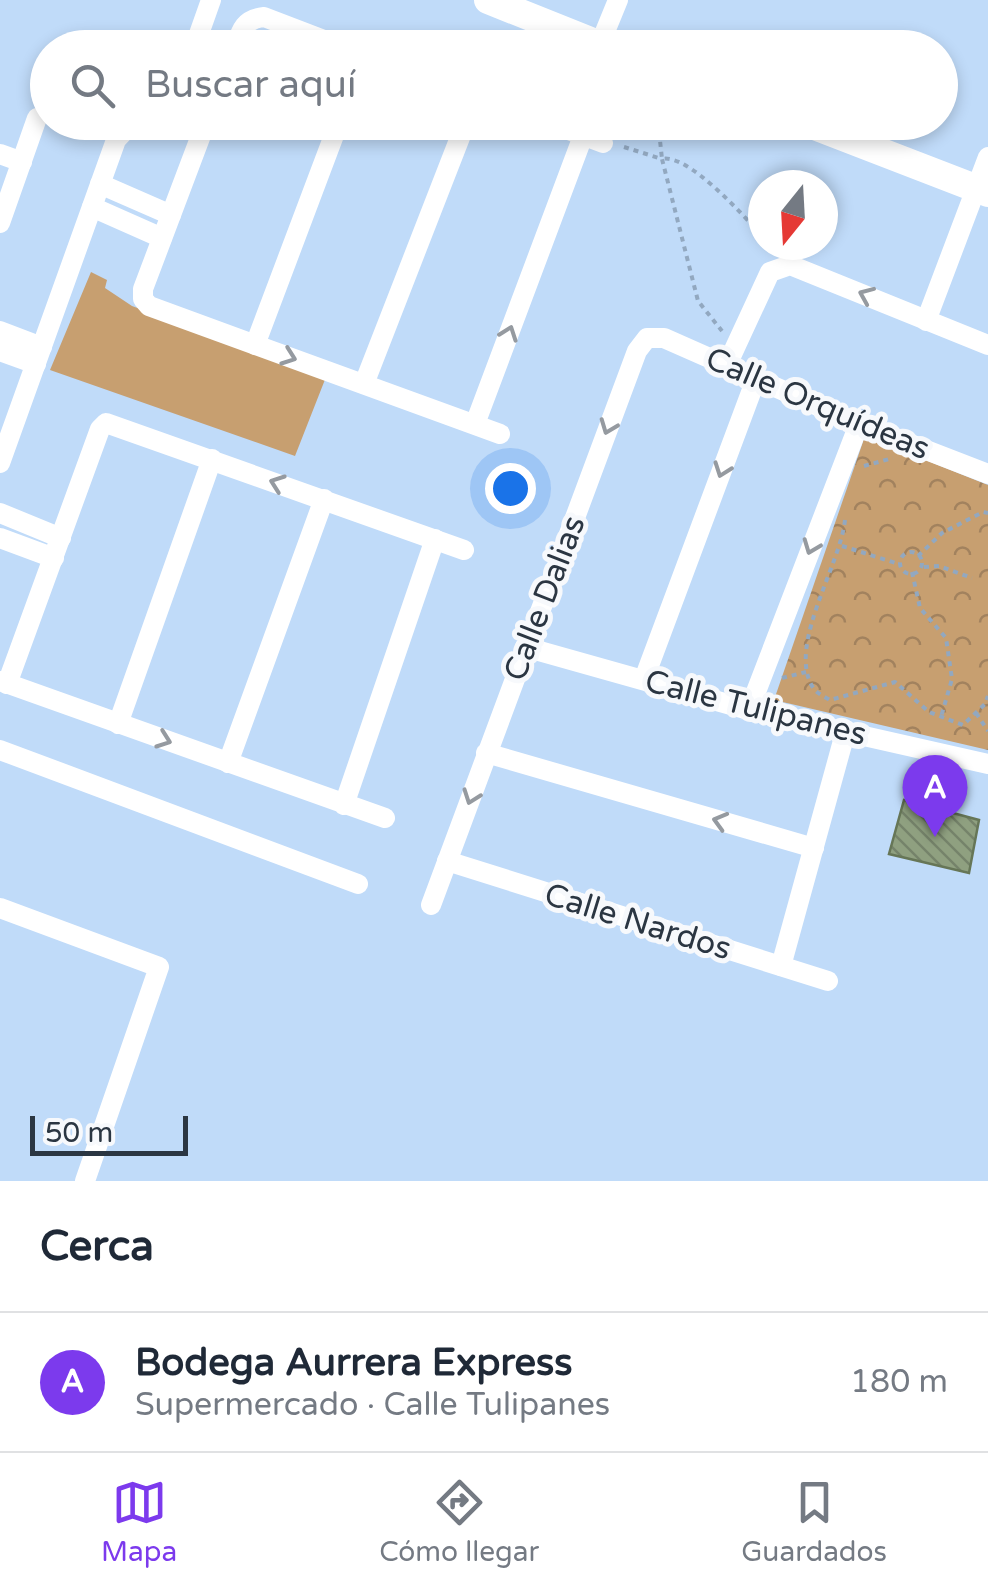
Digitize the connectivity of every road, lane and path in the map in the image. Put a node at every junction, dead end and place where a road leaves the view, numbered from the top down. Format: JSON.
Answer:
{"nodes":[{"id":1,"x":211,"y":0,"type":"edge"},
{"id":2,"x":488,"y":0,"type":"edge"},
{"id":3,"x":618,"y":0,"type":"edge"},
{"id":4,"x":200,"y":30,"type":"edge"},
{"id":5,"x":242,"y":30,"type":"edge"},
{"id":6,"x":298,"y":30,"type":"edge"},
{"id":7,"x":564,"y":30,"type":"edge"},
{"id":8,"x":609,"y":30,"type":"edge"},
{"id":9,"x":30,"y":139,"type":"edge"},
{"id":10,"x":116,"y":140,"type":"edge"},
{"id":11,"x":199,"y":140,"type":"edge"},
{"id":12,"x":331,"y":140,"type":"edge"},
{"id":13,"x":459,"y":140,"type":"edge"},
{"id":14,"x":593,"y":140,"type":"edge"},
{"id":15,"x":596,"y":140,"type":"edge"},
{"id":16,"x":660,"y":140,"type":"edge"},
{"id":17,"x":850,"y":140,"type":"edge"},
{"id":18,"x":0,"y":154,"type":"edge"},
{"id":19,"x":988,"y":157,"type":"edge"},
{"id":20,"x":662,"y":159,"type":"junction"},
{"id":21,"x":22,"y":162,"type":"junction"},
{"id":22,"x":100,"y":184,"type":"junction"},
{"id":23,"x":982,"y":191,"type":"edge"},
{"id":24,"x":92,"y":207,"type":"junction"},
{"id":25,"x":171,"y":215,"type":"junction"},
{"id":26,"x":748,"y":222,"type":"edge"},
{"id":27,"x":0,"y":223,"type":"edge"},
{"id":28,"x":162,"y":238,"type":"junction"},
{"id":29,"x":926,"y":321,"type":"junction"},
{"id":30,"x":0,"y":331,"type":"edge"},
{"id":31,"x":647,"y":338,"type":"joint"},
{"id":32,"x":255,"y":345,"type":"junction"},
{"id":33,"x":988,"y":345,"type":"edge"},
{"id":34,"x":0,"y":351,"type":"edge"},
{"id":35,"x":39,"y":355,"type":"junction"},
{"id":36,"x":731,"y":356,"type":"junction"},
{"id":37,"x":756,"y":379,"type":"junction"},
{"id":38,"x":364,"y":384,"type":"junction"},
{"id":39,"x":475,"y":424,"type":"junction"},
{"id":40,"x":859,"y":424,"type":"junction"},
{"id":41,"x":500,"y":434,"type":"dead end"},
{"id":42,"x":898,"y":457,"type":"dead end"},
{"id":43,"x":212,"y":459,"type":"junction"},
{"id":44,"x":0,"y":463,"type":"edge"},
{"id":45,"x":860,"y":467,"type":"dead end"},
{"id":46,"x":988,"y":474,"type":"edge"},
{"id":47,"x":324,"y":500,"type":"junction"},
{"id":48,"x":0,"y":513,"type":"edge"},
{"id":49,"x":988,"y":513,"type":"edge"},
{"id":50,"x":846,"y":514,"type":"dead end"},
{"id":51,"x":0,"y":538,"type":"edge"},
{"id":52,"x":62,"y":538,"type":"junction"},
{"id":53,"x":435,"y":540,"type":"junction"},
{"id":54,"x":841,"y":545,"type":"junction"},
{"id":55,"x":464,"y":550,"type":"dead end"},
{"id":56,"x":918,"y":556,"type":"junction"},
{"id":57,"x":54,"y":558,"type":"junction"},
{"id":58,"x":900,"y":564,"type":"junction"},
{"id":59,"x":922,"y":568,"type":"junction"},
{"id":60,"x":912,"y":572,"type":"junction"},
{"id":61,"x":972,"y":578,"type":"dead end"},
{"id":62,"x":525,"y":647,"type":"junction"},
{"id":63,"x":644,"y":679,"type":"junction"},
{"id":64,"x":3,"y":682,"type":"edge"},
{"id":65,"x":988,"y":696,"type":"edge"},
{"id":66,"x":749,"y":710,"type":"junction"},
{"id":67,"x":976,"y":713,"type":"junction"},
{"id":68,"x":941,"y":717,"type":"junction"},
{"id":69,"x":118,"y":724,"type":"junction"},
{"id":70,"x":846,"y":730,"type":"junction"},
{"id":71,"x":988,"y":731,"type":"edge"},
{"id":72,"x":0,"y":750,"type":"edge"},
{"id":73,"x":486,"y":753,"type":"junction"},
{"id":74,"x":228,"y":763,"type":"junction"},
{"id":75,"x":988,"y":764,"type":"edge"},
{"id":76,"x":344,"y":805,"type":"junction"},
{"id":77,"x":385,"y":818,"type":"dead end"},
{"id":78,"x":814,"y":848,"type":"junction"},
{"id":79,"x":447,"y":861,"type":"junction"},
{"id":80,"x":358,"y":884,"type":"dead end"},
{"id":81,"x":431,"y":906,"type":"dead end"},
{"id":82,"x":0,"y":908,"type":"edge"},
{"id":83,"x":781,"y":966,"type":"junction"},
{"id":84,"x":828,"y":981,"type":"dead end"},
{"id":85,"x":85,"y":1181,"type":"edge"}],
"edges":[{"from":1,"to":4,"type":"street"},
{"from":2,"to":7,"type":"main road"},
{"from":3,"to":8,"type":"street"},
{"from":5,"to":6,"type":"street"},
{"from":9,"to":21,"type":"street"},
{"from":10,"to":22,"type":"street"},
{"from":11,"to":25,"type":"street"},
{"from":12,"to":32,"type":"street"},
{"from":13,"to":38,"type":"street"},
{"from":39,"to":14,"type":"street","one_way":true},
{"from":15,"to":20,"type":"path"},
{"from":16,"to":20,"type":"path"},
{"from":17,"to":23,"type":"main road"},
{"from":18,"to":21,"type":"street"},
{"from":19,"to":23,"type":"street"},
{"from":20,"to":26,"type":"path"},
{"from":20,"to":36,"type":"path"},
{"from":21,"to":27,"type":"street"},
{"from":22,"to":24,"type":"street"},
{"from":22,"to":25,"type":"street"},
{"from":23,"to":29,"type":"street"},
{"from":24,"to":28,"type":"street"},
{"from":24,"to":35,"type":"street"},
{"from":25,"to":28,"type":"street"},
{"from":28,"to":32,"type":"street"},
{"from":29,"to":33,"type":"street"},
{"from":29,"to":36,"type":"street","one_way":true},
{"from":30,"to":35,"type":"street"},
{"from":31,"to":36,"type":"street","name":"Calle Orquídeas"},
{"from":31,"to":62,"type":"street","name":"Calle Dalias","one_way":true},
{"from":32,"to":38,"type":"street","one_way":true},
{"from":34,"to":35,"type":"street"},
{"from":35,"to":44,"type":"street"},
{"from":36,"to":37,"type":"street","name":"Calle Orquídeas"},
{"from":37,"to":40,"type":"street","name":"Calle Orquídeas"},
{"from":37,"to":63,"type":"street","one_way":true},
{"from":38,"to":39,"type":"street"},
{"from":39,"to":41,"type":"street"},
{"from":40,"to":46,"type":"street","name":"Calle Orquídeas"},
{"from":40,"to":66,"type":"street","one_way":true},
{"from":42,"to":45,"type":"path"},
{"from":47,"to":43,"type":"street","one_way":true},
{"from":43,"to":52,"type":"street"},
{"from":43,"to":69,"type":"street"},
{"from":47,"to":53,"type":"street"},
{"from":47,"to":74,"type":"street"},
{"from":48,"to":52,"type":"street"},
{"from":49,"to":56,"type":"path"},
{"from":50,"to":54,"type":"path"},
{"from":51,"to":57,"type":"street"},
{"from":52,"to":57,"type":"street"},
{"from":53,"to":55,"type":"street"},
{"from":53,"to":76,"type":"street"},
{"from":54,"to":58,"type":"path"},
{"from":54,"to":68,"type":"path"},
{"from":56,"to":58,"type":"path"},
{"from":56,"to":59,"type":"path"},
{"from":57,"to":64,"type":"street"},
{"from":58,"to":60,"type":"path"},
{"from":59,"to":60,"type":"path"},
{"from":59,"to":61,"type":"path"},
{"from":60,"to":68,"type":"path"},
{"from":62,"to":63,"type":"street","name":"Calle Tulipanes"},
{"from":62,"to":73,"type":"street","name":"Calle Dalias"},
{"from":63,"to":66,"type":"street","name":"Calle Tulipanes"},
{"from":64,"to":69,"type":"street"},
{"from":65,"to":67,"type":"path"},
{"from":66,"to":70,"type":"street","name":"Calle Tulipanes"},
{"from":67,"to":68,"type":"path"},
{"from":67,"to":71,"type":"path"},
{"from":69,"to":74,"type":"street","one_way":true},
{"from":70,"to":75,"type":"street","name":"Calle Tulipanes"},
{"from":70,"to":78,"type":"street"},
{"from":72,"to":80,"type":"street"},
{"from":78,"to":73,"type":"street","one_way":true},
{"from":73,"to":79,"type":"street","name":"Calle Dalias","one_way":true},
{"from":74,"to":76,"type":"street"},
{"from":76,"to":77,"type":"street"},
{"from":78,"to":83,"type":"street"},
{"from":79,"to":81,"type":"street","name":"Calle Dalias"},
{"from":79,"to":83,"type":"street","name":"Calle Nardos"},
{"from":82,"to":85,"type":"street"},
{"from":83,"to":84,"type":"street","name":"Calle Nardos"}]}
